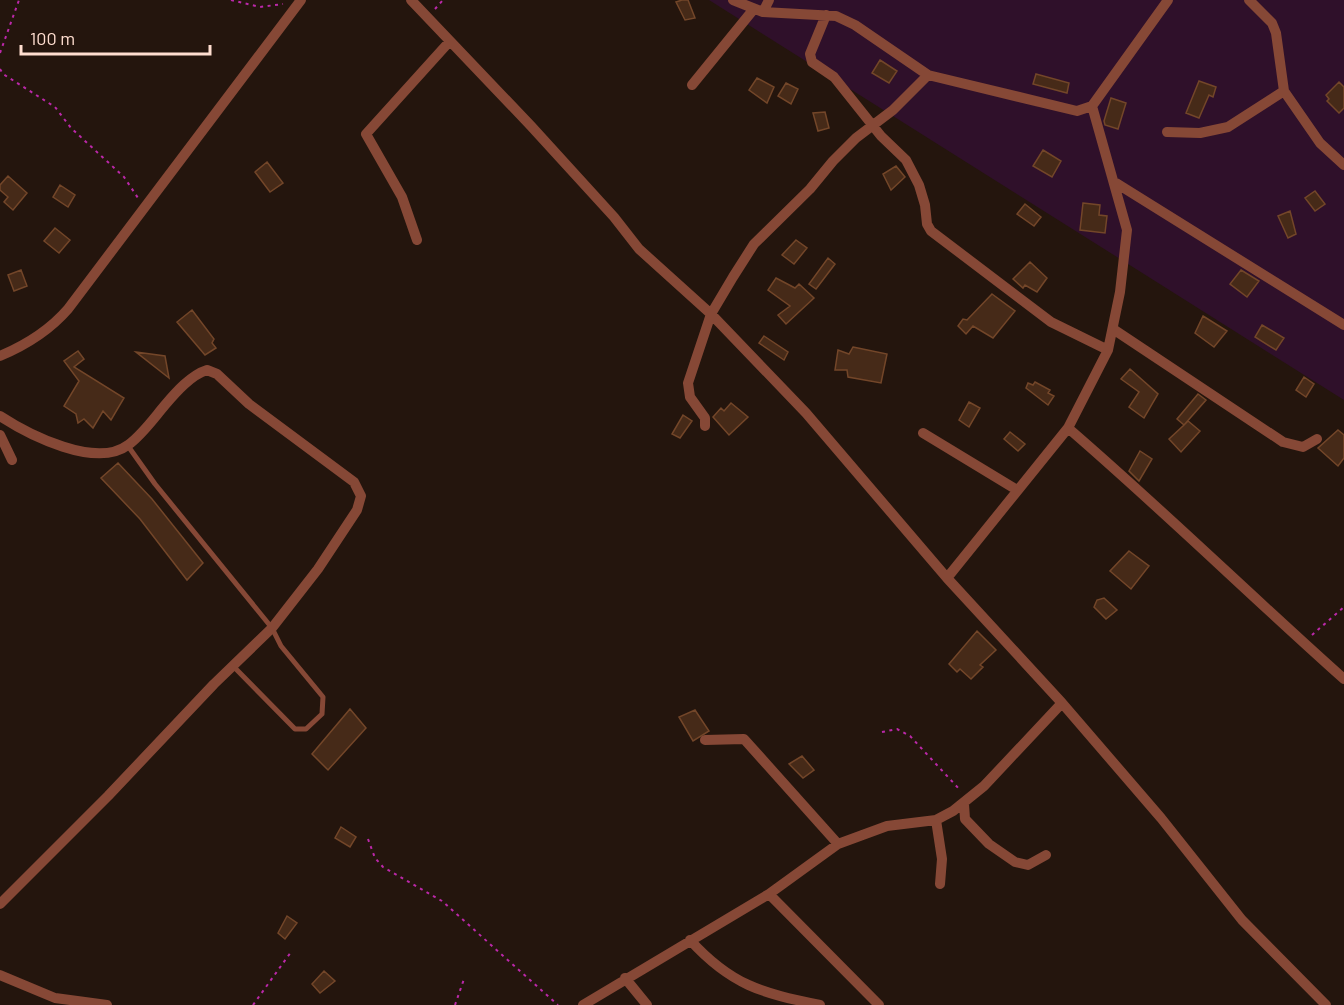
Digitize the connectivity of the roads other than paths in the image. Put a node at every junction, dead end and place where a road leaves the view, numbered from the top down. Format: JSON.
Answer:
{"nodes":[{"id":1,"x":411,"y":0,"type":"edge"},
{"id":2,"x":734,"y":0,"type":"edge"},
{"id":3,"x":769,"y":0,"type":"edge"},
{"id":4,"x":1168,"y":0,"type":"edge"},
{"id":5,"x":1249,"y":0,"type":"edge"},
{"id":6,"x":300,"y":2,"type":"edge"},
{"id":7,"x":758,"y":11,"type":"junction"},
{"id":8,"x":826,"y":15,"type":"junction"},
{"id":9,"x":450,"y":41,"type":"junction"},
{"id":10,"x":927,"y":75,"type":"junction"},
{"id":11,"x":693,"y":85,"type":"dead end"},
{"id":12,"x":1284,"y":91,"type":"junction"},
{"id":13,"x":1092,"y":106,"type":"junction"},
{"id":14,"x":873,"y":124,"type":"junction"},
{"id":15,"x":1167,"y":132,"type":"dead end"},
{"id":16,"x":1344,"y":165,"type":"edge"},
{"id":17,"x":1116,"y":183,"type":"junction"},
{"id":18,"x":417,"y":240,"type":"dead end"},
{"id":19,"x":711,"y":314,"type":"junction"},
{"id":20,"x":1344,"y":325,"type":"edge"},
{"id":21,"x":1113,"y":329,"type":"junction"},
{"id":22,"x":1108,"y":350,"type":"junction"},
{"id":23,"x":0,"y":356,"type":"edge"},
{"id":24,"x":0,"y":416,"type":"edge"},
{"id":25,"x":705,"y":426,"type":"dead end"},
{"id":26,"x":1068,"y":428,"type":"junction"},
{"id":27,"x":923,"y":433,"type":"dead end"},
{"id":28,"x":0,"y":435,"type":"edge"},
{"id":29,"x":1317,"y":439,"type":"dead end"},
{"id":30,"x":128,"y":446,"type":"junction"},
{"id":31,"x":12,"y":460,"type":"dead end"},
{"id":32,"x":1017,"y":490,"type":"junction"},
{"id":33,"x":947,"y":578,"type":"junction"},
{"id":34,"x":272,"y":628,"type":"junction"},
{"id":35,"x":233,"y":665,"type":"junction"},
{"id":36,"x":1344,"y":679,"type":"edge"},
{"id":37,"x":1062,"y":703,"type":"junction"},
{"id":38,"x":705,"y":740,"type":"dead end"},
{"id":39,"x":966,"y":802,"type":"junction"},
{"id":40,"x":953,"y":811,"type":"junction"},
{"id":41,"x":965,"y":819,"type":"junction"},
{"id":42,"x":936,"y":820,"type":"junction"},
{"id":43,"x":838,"y":844,"type":"junction"},
{"id":44,"x":1046,"y":855,"type":"dead end"},
{"id":45,"x":940,"y":884,"type":"dead end"},
{"id":46,"x":769,"y":894,"type":"junction"},
{"id":47,"x":0,"y":904,"type":"edge"},
{"id":48,"x":690,"y":940,"type":"junction"},
{"id":49,"x":0,"y":975,"type":"edge"},
{"id":50,"x":625,"y":978,"type":"junction"},
{"id":51,"x":107,"y":1005,"type":"edge"},
{"id":52,"x":583,"y":1005,"type":"edge"},
{"id":53,"x":647,"y":1005,"type":"edge"},
{"id":54,"x":820,"y":1005,"type":"edge"},
{"id":55,"x":879,"y":1005,"type":"edge"},
{"id":56,"x":1326,"y":1005,"type":"edge"}],
"edges":[{"from":1,"to":9,"type":"street"},
{"from":2,"to":7,"type":"street"},
{"from":3,"to":7,"type":"street"},
{"from":4,"to":13,"type":"street"},
{"from":5,"to":12,"type":"street"},
{"from":6,"to":23,"type":"street"},
{"from":7,"to":8,"type":"street"},
{"from":7,"to":11,"type":"street"},
{"from":8,"to":10,"type":"street"},
{"from":8,"to":14,"type":"street"},
{"from":9,"to":18,"type":"street"},
{"from":9,"to":19,"type":"street"},
{"from":10,"to":13,"type":"street"},
{"from":10,"to":14,"type":"street"},
{"from":12,"to":15,"type":"street"},
{"from":12,"to":16,"type":"street"},
{"from":13,"to":17,"type":"street"},
{"from":14,"to":19,"type":"street"},
{"from":14,"to":22,"type":"street"},
{"from":17,"to":20,"type":"street"},
{"from":17,"to":21,"type":"street"},
{"from":19,"to":25,"type":"street"},
{"from":19,"to":33,"type":"street"},
{"from":21,"to":22,"type":"street"},
{"from":21,"to":29,"type":"street"},
{"from":22,"to":26,"type":"street"},
{"from":24,"to":30,"type":"street"},
{"from":26,"to":32,"type":"street"},
{"from":26,"to":36,"type":"street"},
{"from":27,"to":32,"type":"street"},
{"from":28,"to":31,"type":"street"},
{"from":30,"to":34,"type":"lane"},
{"from":30,"to":34,"type":"street"},
{"from":32,"to":33,"type":"street"},
{"from":33,"to":37,"type":"street"},
{"from":34,"to":35,"type":"street"},
{"from":34,"to":35,"type":"lane"},
{"from":35,"to":47,"type":"street"},
{"from":37,"to":39,"type":"street"},
{"from":37,"to":56,"type":"street"},
{"from":38,"to":43,"type":"street"},
{"from":39,"to":40,"type":"street"},
{"from":39,"to":41,"type":"street"},
{"from":40,"to":41,"type":"street"},
{"from":40,"to":42,"type":"street"},
{"from":41,"to":44,"type":"street"},
{"from":42,"to":43,"type":"street"},
{"from":42,"to":45,"type":"street"},
{"from":43,"to":46,"type":"street"},
{"from":46,"to":48,"type":"street"},
{"from":46,"to":55,"type":"street"},
{"from":48,"to":50,"type":"street"},
{"from":48,"to":54,"type":"street"},
{"from":49,"to":51,"type":"street"},
{"from":50,"to":52,"type":"street"},
{"from":50,"to":53,"type":"street"}]}
